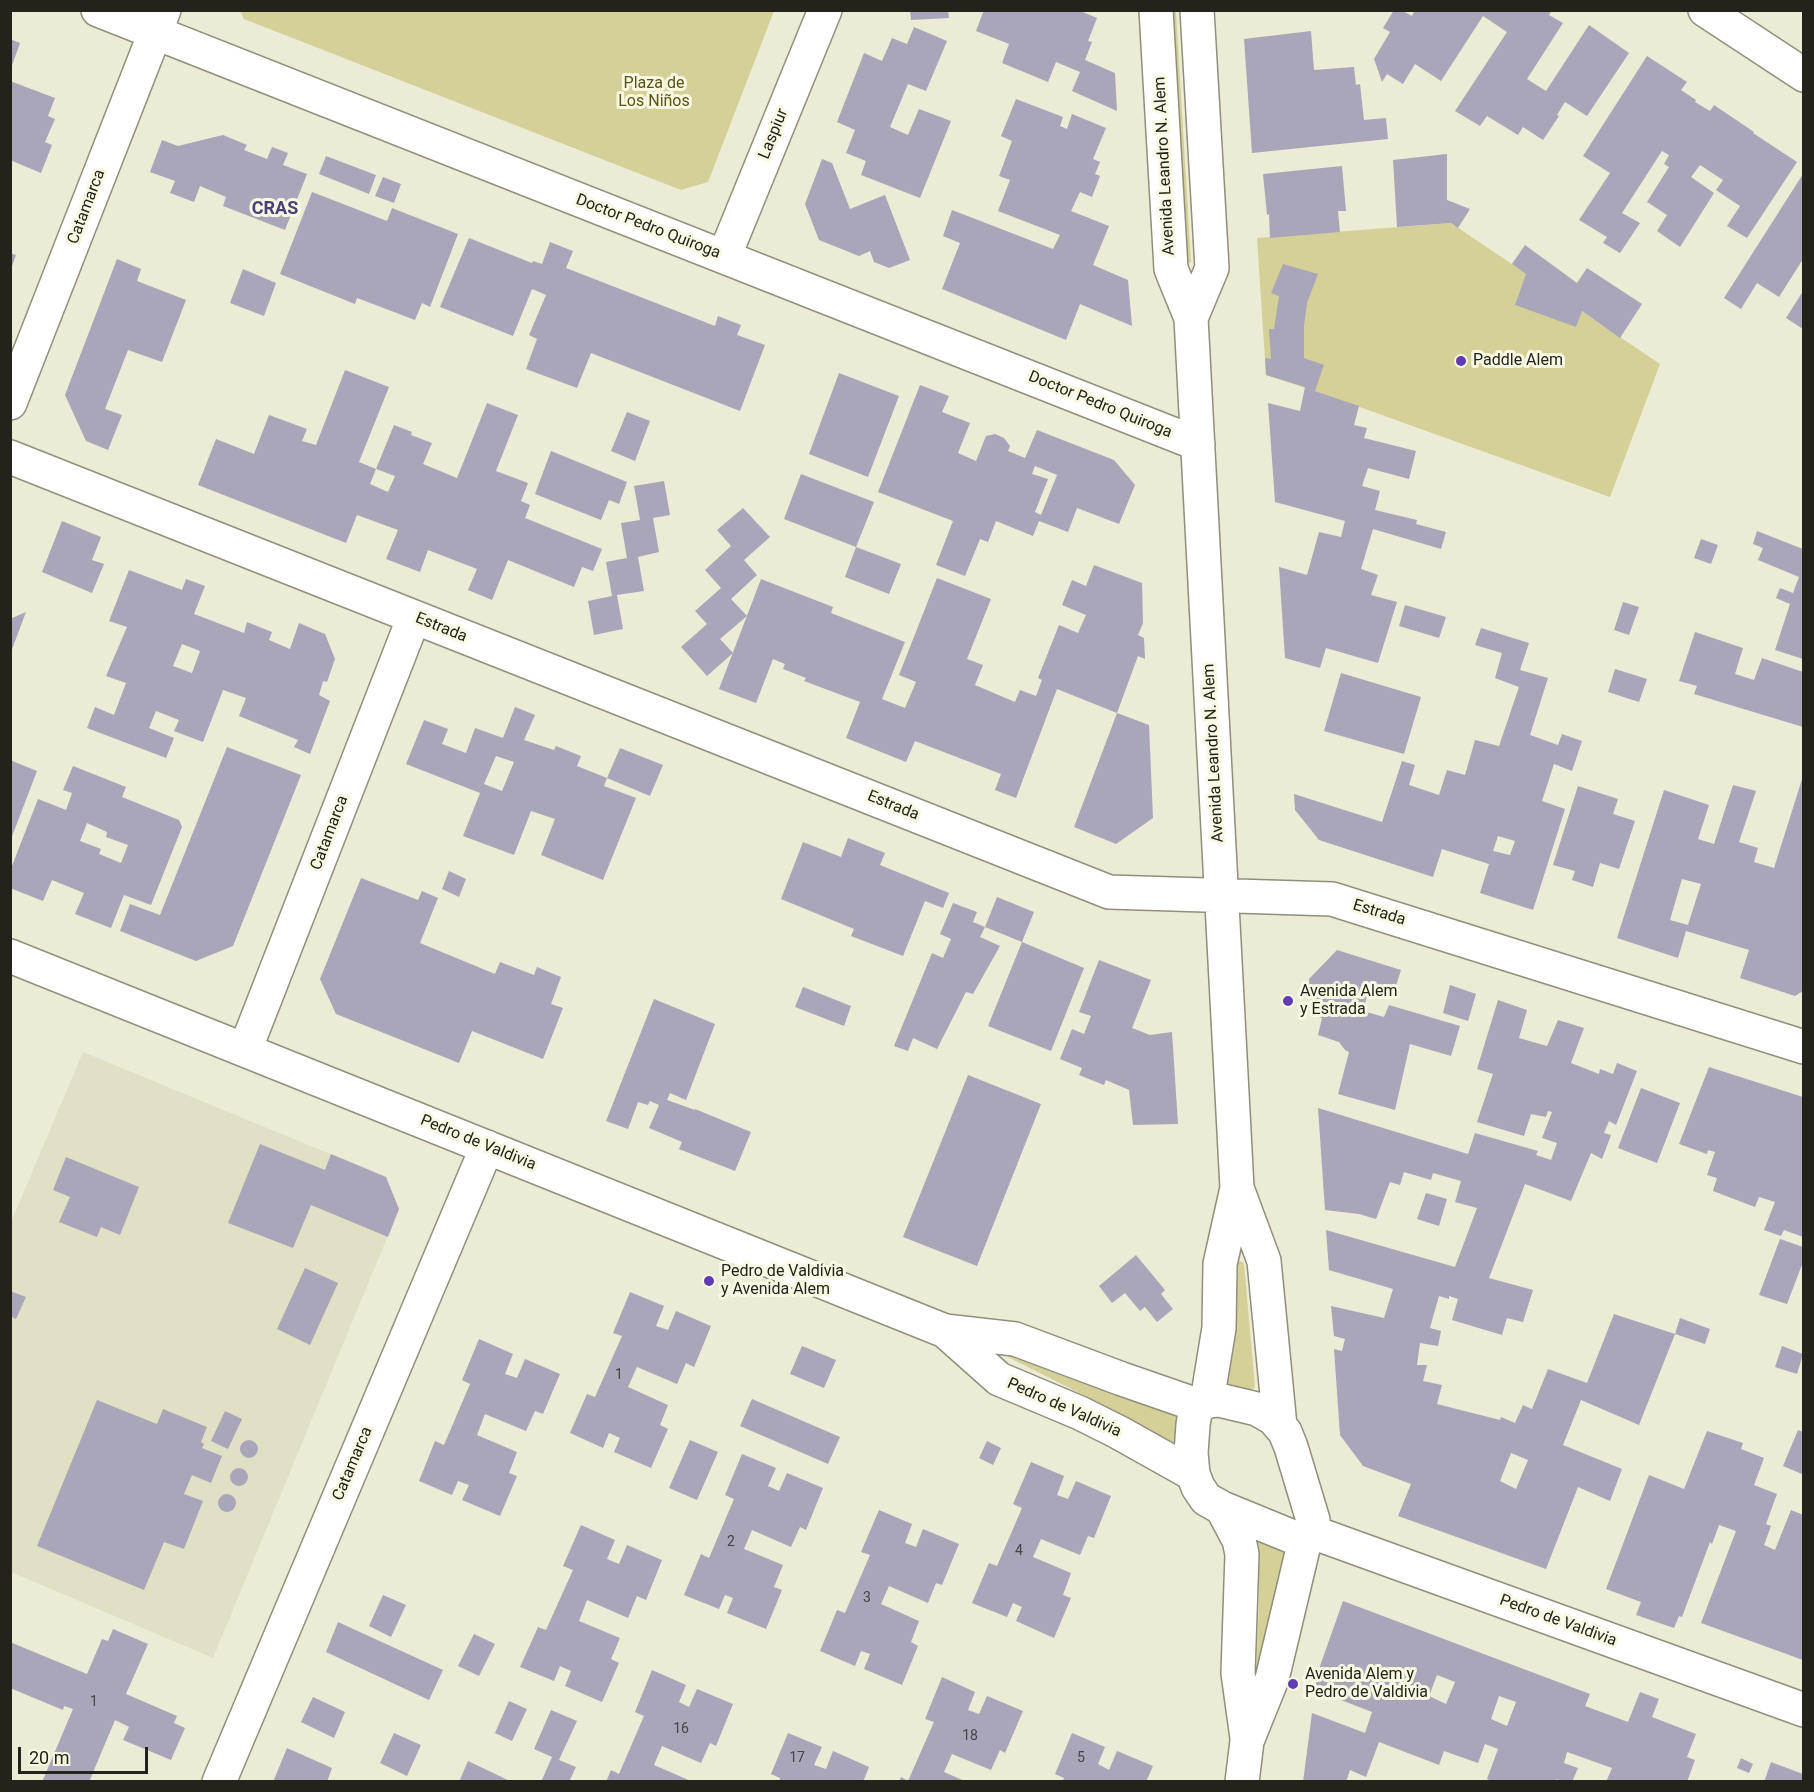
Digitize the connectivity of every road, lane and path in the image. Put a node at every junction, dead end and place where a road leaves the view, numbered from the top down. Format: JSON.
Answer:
{"nodes":[{"id":1,"x":98,"y":10,"type":"edge"},
{"id":2,"x":825,"y":10,"type":"edge"},
{"id":3,"x":1156,"y":10,"type":"edge"},
{"id":4,"x":1197,"y":10,"type":"edge"},
{"id":5,"x":1705,"y":10,"type":"edge"},
{"id":6,"x":159,"y":22,"type":"edge"},
{"id":7,"x":1803,"y":75,"type":"edge"},
{"id":8,"x":724,"y":257,"type":"junction"},
{"id":9,"x":1191,"y":318,"type":"junction"},
{"id":10,"x":10,"y":404,"type":"edge"},
{"id":11,"x":1198,"y":444,"type":"junction"},
{"id":12,"x":10,"y":457,"type":"edge"},
{"id":13,"x":414,"y":617,"type":"junction"},
{"id":14,"x":1222,"y":895,"type":"junction"},
{"id":15,"x":10,"y":956,"type":"edge"},
{"id":16,"x":1803,"y":1047,"type":"edge"},
{"id":17,"x":245,"y":1050,"type":"junction"},
{"id":18,"x":487,"y":1147,"type":"junction"},
{"id":19,"x":1237,"y":1188,"type":"junction"},
{"id":20,"x":945,"y":1331,"type":"junction"},
{"id":21,"x":1203,"y":1403,"type":"junction"},
{"id":22,"x":1280,"y":1426,"type":"junction"},
{"id":23,"x":1192,"y":1474,"type":"junction"},
{"id":24,"x":1222,"y":1508,"type":"junction"},
{"id":25,"x":1309,"y":1534,"type":"junction"},
{"id":26,"x":1803,"y":1710,"type":"edge"},
{"id":27,"x":1247,"y":1741,"type":"junction"},
{"id":28,"x":219,"y":1782,"type":"edge"},
{"id":29,"x":1242,"y":1782,"type":"edge"}],
"edges":[{"from":1,"to":6,"type":"street","name":"Doctor Pedro Quiroga"},
{"from":2,"to":8,"type":"street","name":"Laspiur"},
{"from":3,"to":9,"type":"street","name":"Avenida Leandro N. Alem"},
{"from":4,"to":9,"type":"street","name":"Avenida Leandro N. Alem"},
{"from":5,"to":7,"type":"street"},
{"from":6,"to":8,"type":"street","name":"Doctor Pedro Quiroga"},
{"from":6,"to":10,"type":"street","name":"Catamarca"},
{"from":8,"to":11,"type":"street","name":"Doctor Pedro Quiroga"},
{"from":9,"to":11,"type":"street","name":"Avenida Leandro N. Alem"},
{"from":11,"to":14,"type":"street","name":"Avenida Leandro N. Alem"},
{"from":12,"to":13,"type":"street","name":"Estrada"},
{"from":13,"to":14,"type":"street","name":"Estrada"},
{"from":13,"to":17,"type":"street","name":"Catamarca"},
{"from":14,"to":16,"type":"street","name":"Estrada"},
{"from":14,"to":19,"type":"street","name":"Avenida Leandro N. Alem"},
{"from":15,"to":17,"type":"street","name":"Pedro de Valdivia"},
{"from":17,"to":18,"type":"street","name":"Pedro de Valdivia"},
{"from":18,"to":20,"type":"street","name":"Pedro de Valdivia"},
{"from":18,"to":28,"type":"street","name":"Catamarca"},
{"from":19,"to":21,"type":"street","name":"Avenida Leandro N. Alem"},
{"from":19,"to":22,"type":"street","name":"Avenida Leandro N. Alem"},
{"from":20,"to":21,"type":"street","name":"Pedro de Valdivia"},
{"from":20,"to":23,"type":"street","name":"Pedro de Valdivia"},
{"from":21,"to":22,"type":"street","name":"Pedro de Valdivia"},
{"from":21,"to":23,"type":"street","name":"Avenida Leandro N. Alem"},
{"from":22,"to":25,"type":"street"},
{"from":23,"to":24,"type":"street"},
{"from":24,"to":25,"type":"street","name":"Pedro de Valdivia"},
{"from":24,"to":27,"type":"street"},
{"from":25,"to":26,"type":"street","name":"Pedro de Valdivia"},
{"from":25,"to":27,"type":"street"},
{"from":27,"to":29,"type":"street"}]}
